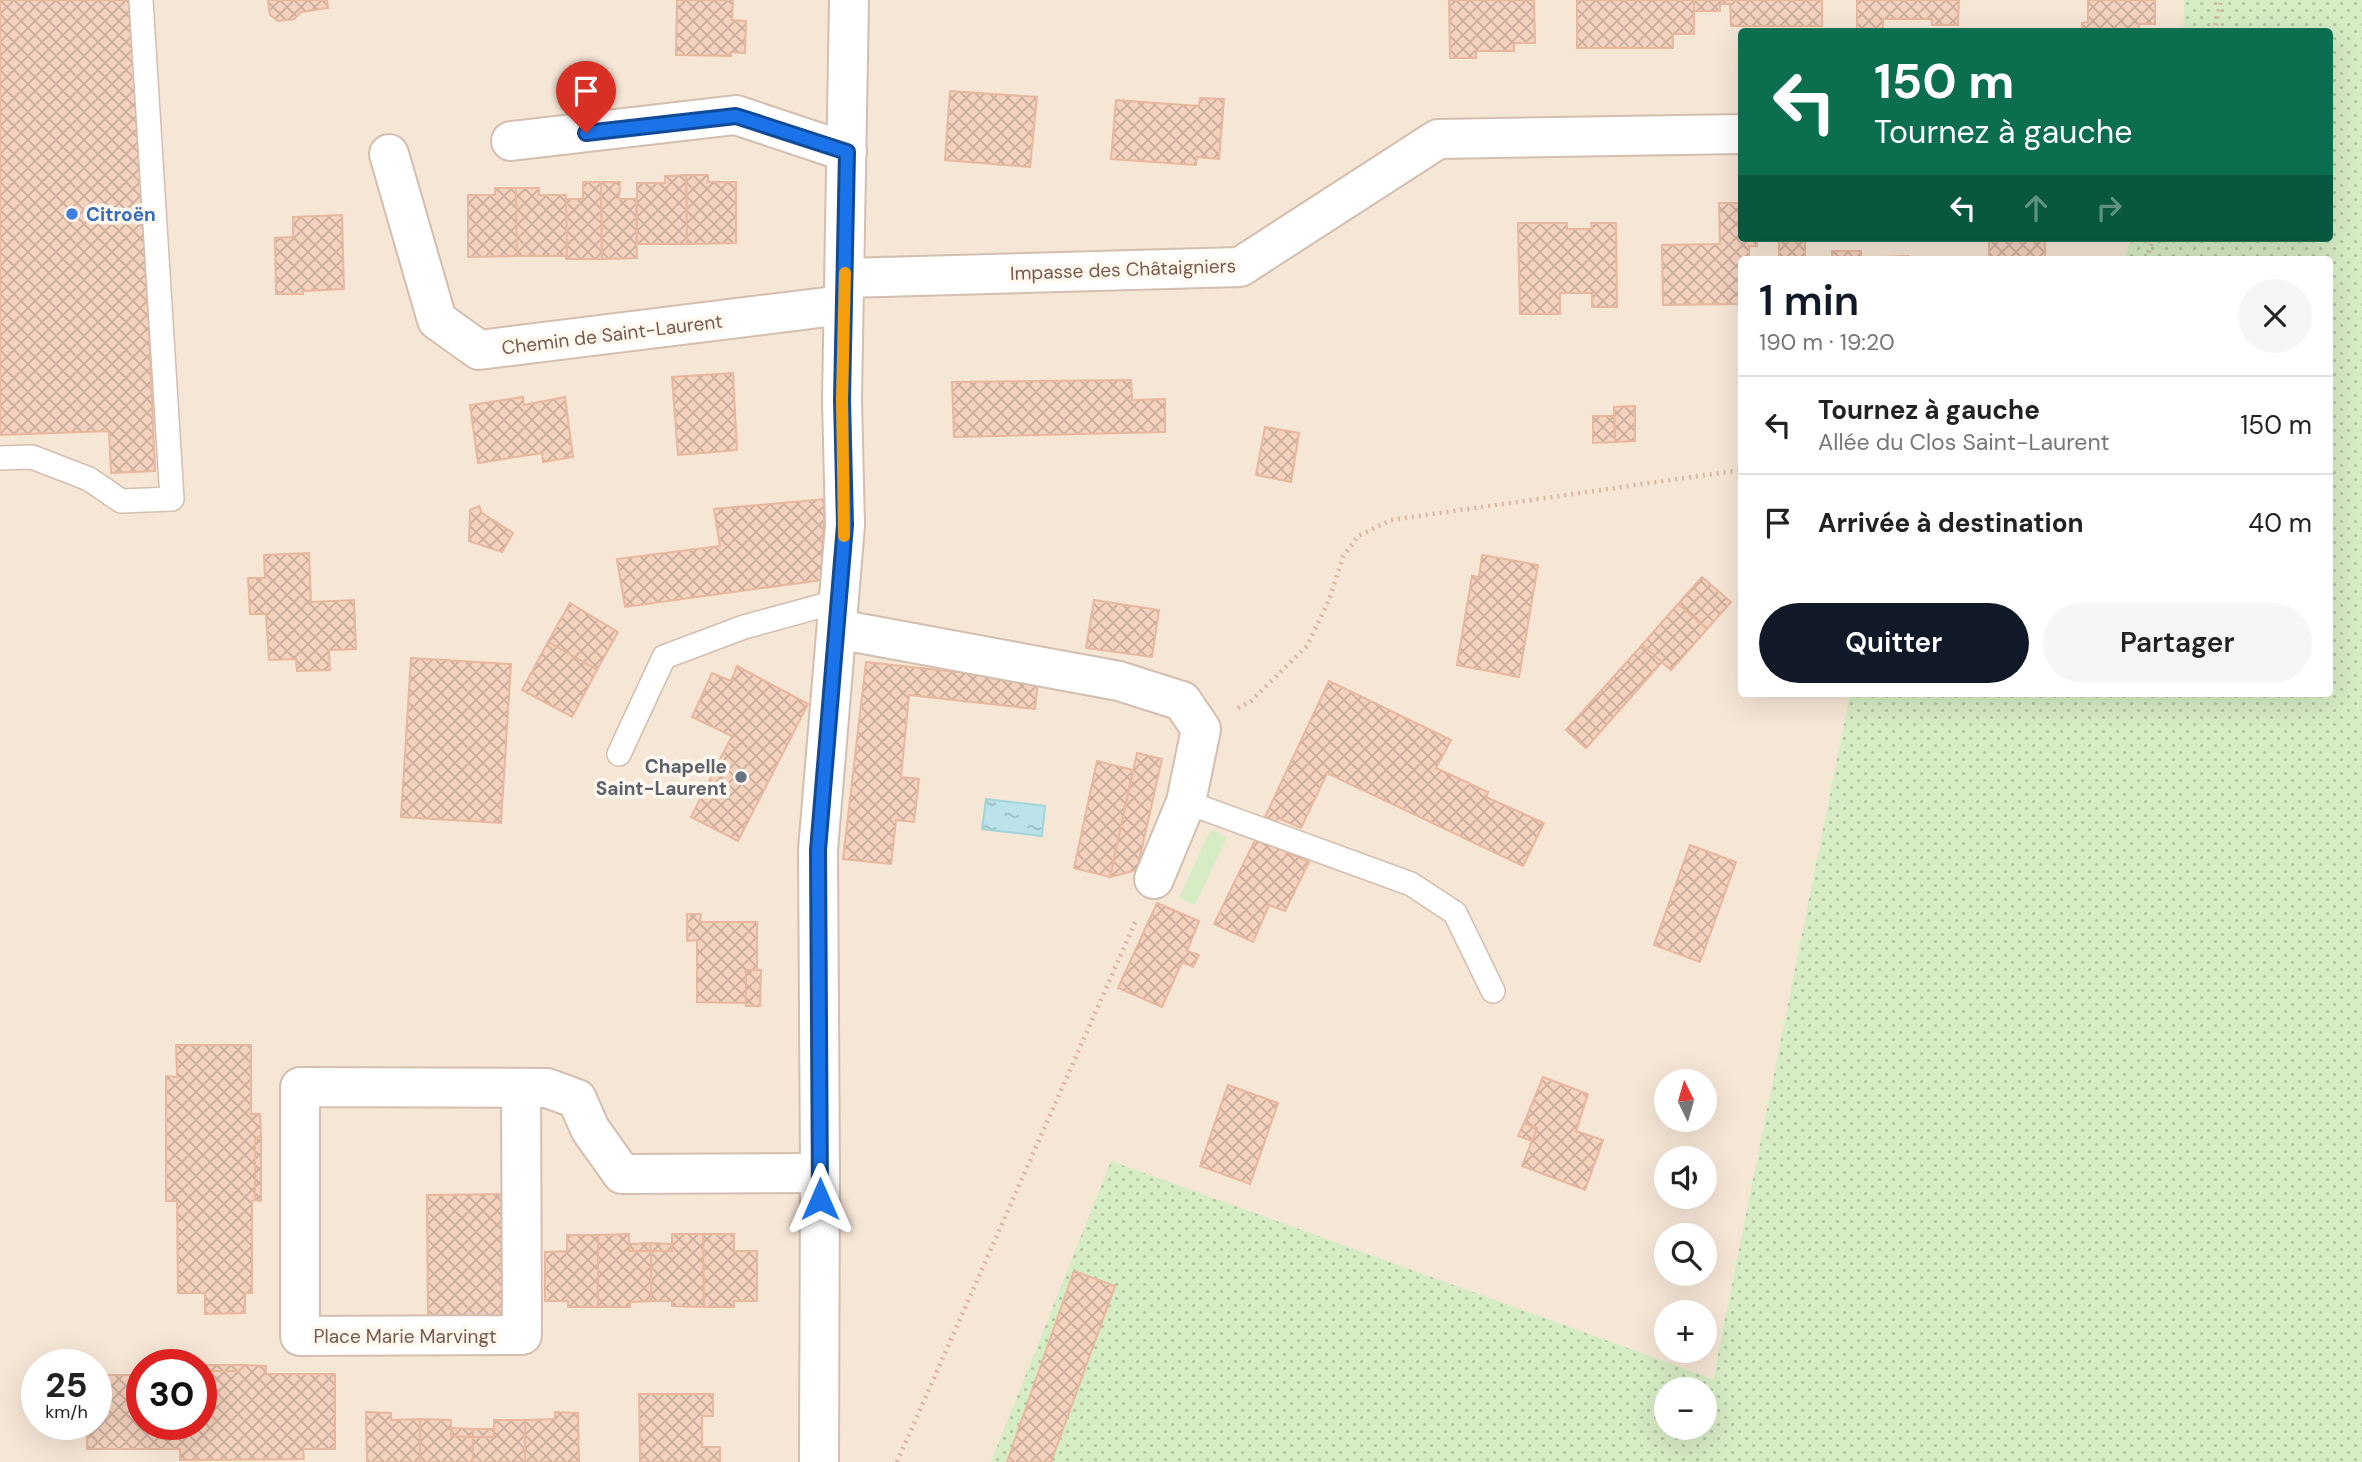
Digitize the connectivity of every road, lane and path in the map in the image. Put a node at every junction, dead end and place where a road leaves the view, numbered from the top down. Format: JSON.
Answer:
{"nodes":[{"id":1,"x":141,"y":0,"type":"edge"},
{"id":2,"x":849,"y":0,"type":"edge"},
{"id":3,"x":2221,"y":0,"type":"edge"},
{"id":4,"x":2215,"y":28,"type":"edge"},
{"id":5,"x":1738,"y":134,"type":"edge"},
{"id":6,"x":511,"y":141,"type":"dead end"},
{"id":7,"x":847,"y":152,"type":"junction"},
{"id":8,"x":389,"y":154,"type":"dead end"},
{"id":9,"x":844,"y":291,"type":"junction"},
{"id":10,"x":0,"y":458,"type":"edge"},
{"id":11,"x":1738,"y":470,"type":"edge"},
{"id":12,"x":838,"y":615,"type":"junction"},
{"id":13,"x":1201,"y":729,"type":"junction"},
{"id":14,"x":619,"y":754,"type":"dead end"},
{"id":15,"x":1186,"y":802,"type":"junction"},
{"id":16,"x":1154,"y":879,"type":"joint"},
{"id":17,"x":1493,"y":991,"type":"dead end"},
{"id":18,"x":521,"y":1088,"type":"junction"},
{"id":19,"x":820,"y":1173,"type":"junction"},
{"id":20,"x":819,"y":1462,"type":"edge"},
{"id":21,"x":897,"y":1462,"type":"edge"}],
"edges":[{"from":1,"to":10,"type":"lane"},
{"from":2,"to":7,"type":"street"},
{"from":3,"to":4,"type":"path"},
{"from":5,"to":9,"type":"street","name":"Impasse des Châtaigniers"},
{"from":6,"to":7,"type":"street"},
{"from":7,"to":9,"type":"street"},
{"from":8,"to":9,"type":"street","name":"Chemin de Saint-Laurent"},
{"from":9,"to":12,"type":"street"},
{"from":11,"to":13,"type":"path"},
{"from":12,"to":13,"type":"street"},
{"from":12,"to":14,"type":"lane"},
{"from":12,"to":19,"type":"street"},
{"from":13,"to":15,"type":"street"},
{"from":15,"to":16,"type":"street"},
{"from":15,"to":17,"type":"lane"},
{"from":16,"to":21,"type":"path"},
{"from":18,"to":18,"type":"street","name":"Place Marie Marvingt"},
{"from":18,"to":19,"type":"street"},
{"from":19,"to":20,"type":"street"}]}
